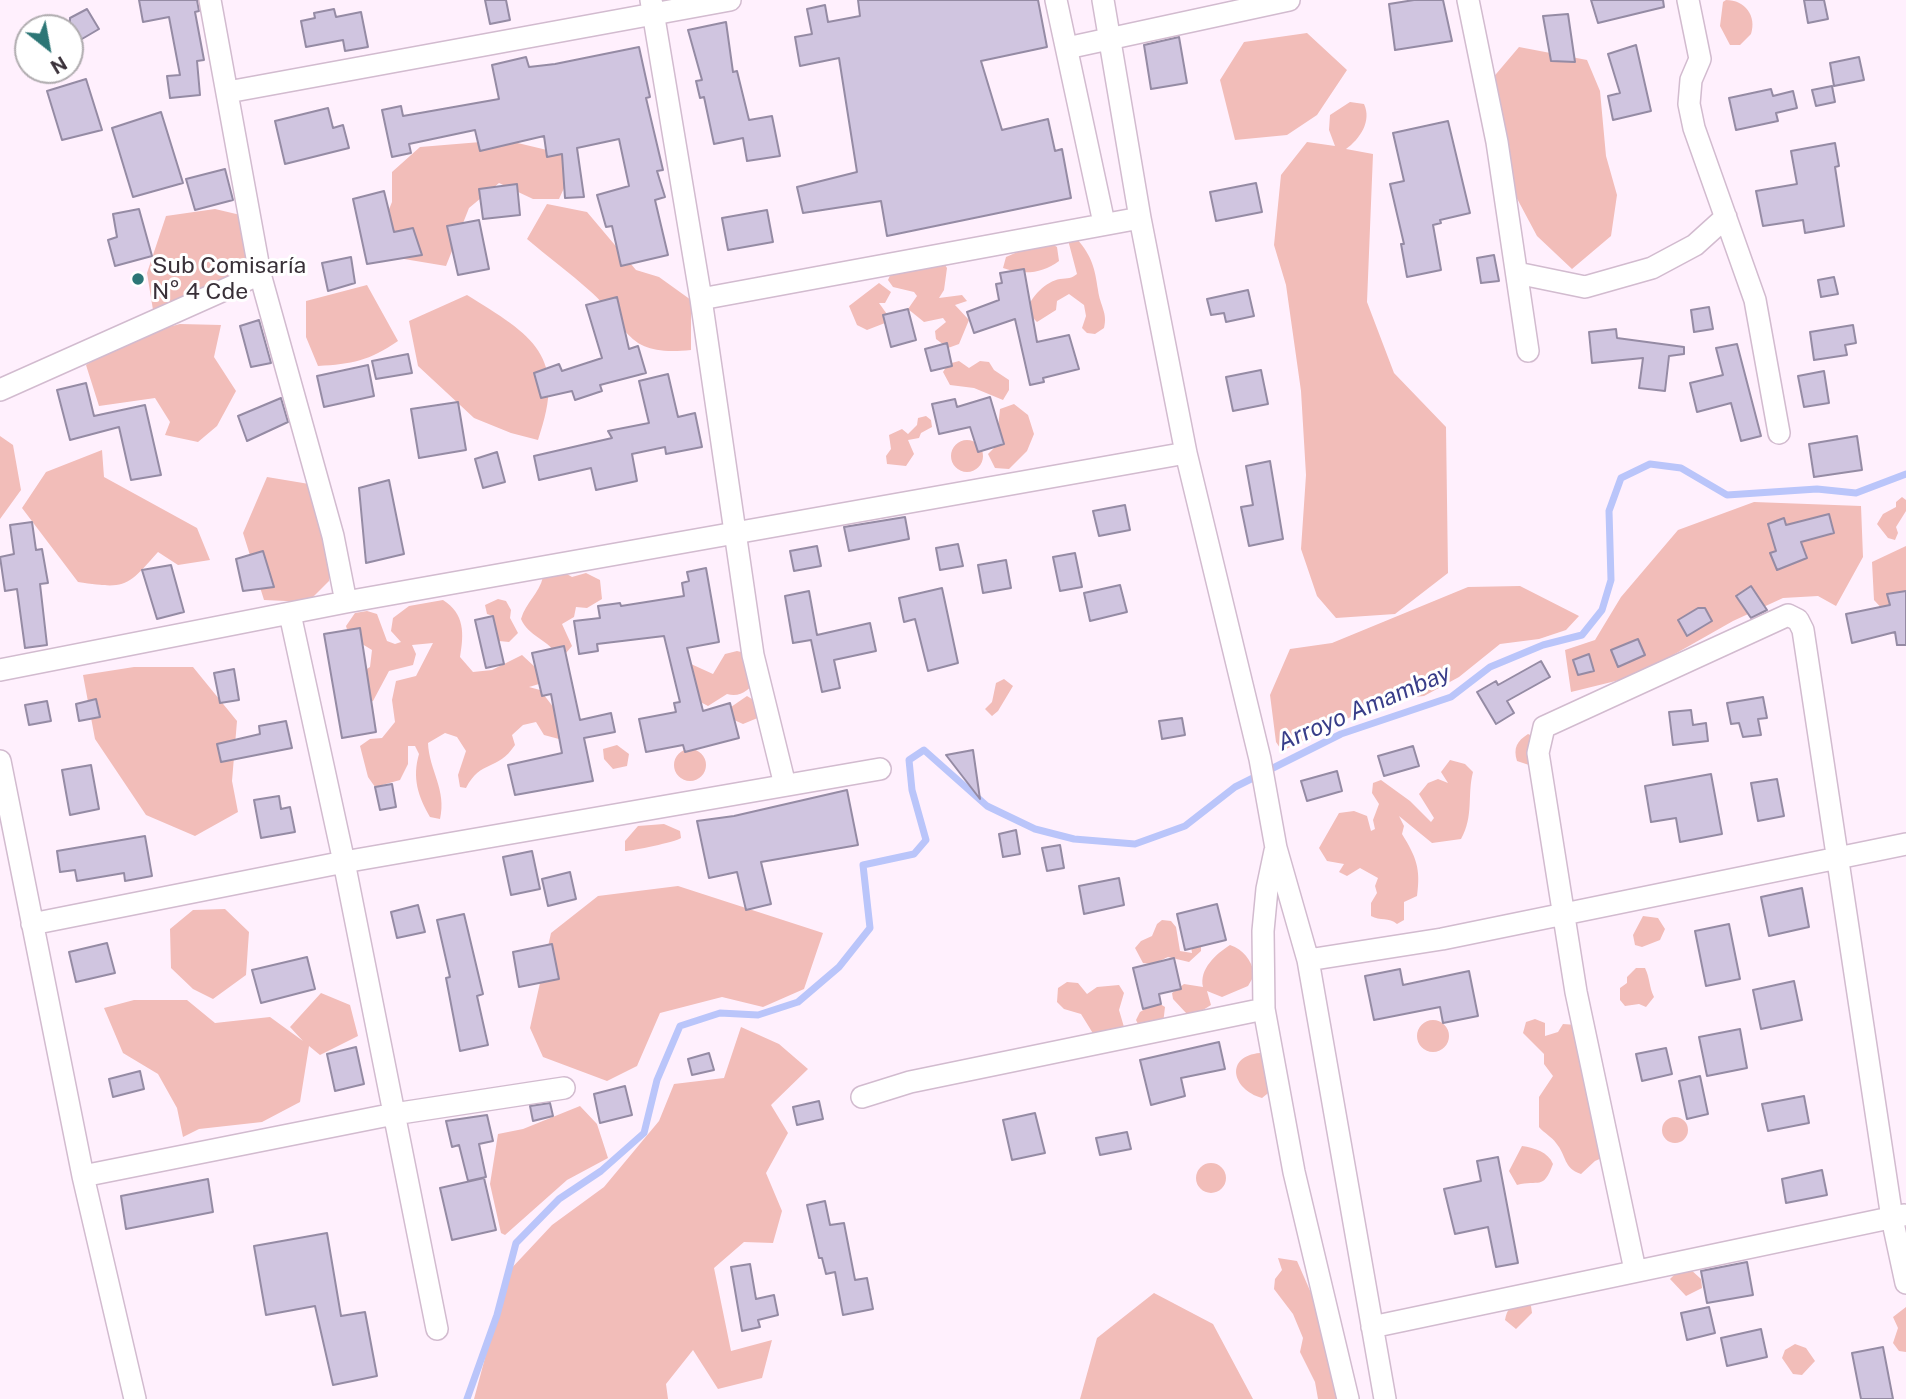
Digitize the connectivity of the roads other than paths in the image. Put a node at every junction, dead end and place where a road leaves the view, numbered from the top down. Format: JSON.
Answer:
{"nodes":[{"id":1,"x":210,"y":0,"type":"edge"},
{"id":2,"x":730,"y":0,"type":"edge"},
{"id":3,"x":1056,"y":0,"type":"edge"},
{"id":4,"x":1103,"y":0,"type":"edge"},
{"id":5,"x":1289,"y":0,"type":"edge"},
{"id":6,"x":1468,"y":0,"type":"edge"},
{"id":7,"x":1688,"y":0,"type":"edge"},
{"id":8,"x":652,"y":8,"type":"edge"},
{"id":9,"x":1111,"y":37,"type":"junction"},
{"id":10,"x":1067,"y":48,"type":"junction"},
{"id":11,"x":228,"y":92,"type":"junction"},
{"id":12,"x":1726,"y":217,"type":"junction"},
{"id":13,"x":1140,"y":218,"type":"junction"},
{"id":14,"x":1104,"y":223,"type":"junction"},
{"id":15,"x":1517,"y":273,"type":"junction"},
{"id":16,"x":260,"y":274,"type":"junction"},
{"id":17,"x":701,"y":299,"type":"junction"},
{"id":18,"x":1528,"y":351,"type":"dead end"},
{"id":19,"x":0,"y":390,"type":"edge"},
{"id":20,"x":1779,"y":433,"type":"dead end"},
{"id":21,"x":1186,"y":453,"type":"junction"},
{"id":22,"x":735,"y":535,"type":"junction"},
{"id":23,"x":346,"y":602,"type":"junction"},
{"id":24,"x":290,"y":614,"type":"junction"},
{"id":25,"x":0,"y":670,"type":"edge"},
{"id":26,"x":0,"y":761,"type":"edge"},
{"id":27,"x":880,"y":769,"type":"dead end"},
{"id":28,"x":785,"y":785,"type":"junction"},
{"id":29,"x":1906,"y":844,"type":"edge"},
{"id":30,"x":1276,"y":849,"type":"junction"},
{"id":31,"x":1835,"y":857,"type":"junction"},
{"id":32,"x":344,"y":862,"type":"junction"},
{"id":33,"x":1563,"y":912,"type":"junction"},
{"id":34,"x":32,"y":924,"type":"junction"},
{"id":35,"x":1308,"y":960,"type":"junction"},
{"id":36,"x":1264,"y":1009,"type":"junction"},
{"id":37,"x":564,"y":1088,"type":"dead end"},
{"id":38,"x":862,"y":1097,"type":"dead end"},
{"id":39,"x":394,"y":1114,"type":"junction"},
{"id":40,"x":83,"y":1176,"type":"junction"},
{"id":41,"x":1899,"y":1216,"type":"edge"},
{"id":42,"x":1635,"y":1270,"type":"junction"},
{"id":43,"x":1906,"y":1283,"type":"edge"},
{"id":44,"x":1372,"y":1327,"type":"junction"},
{"id":45,"x":437,"y":1329,"type":"dead end"},
{"id":46,"x":135,"y":1399,"type":"edge"},
{"id":47,"x":1348,"y":1399,"type":"edge"},
{"id":48,"x":1385,"y":1399,"type":"edge"}],
"edges":[{"from":1,"to":11,"type":"street"},
{"from":2,"to":8,"type":"street"},
{"from":3,"to":10,"type":"street"},
{"from":4,"to":9,"type":"street"},
{"from":5,"to":9,"type":"street"},
{"from":6,"to":15,"type":"street"},
{"from":7,"to":12,"type":"street"},
{"from":8,"to":11,"type":"street"},
{"from":8,"to":17,"type":"street"},
{"from":9,"to":10,"type":"street"},
{"from":9,"to":13,"type":"street"},
{"from":10,"to":14,"type":"street"},
{"from":11,"to":16,"type":"street"},
{"from":12,"to":15,"type":"street"},
{"from":12,"to":20,"type":"street"},
{"from":13,"to":14,"type":"street"},
{"from":13,"to":21,"type":"street"},
{"from":14,"to":17,"type":"street"},
{"from":15,"to":18,"type":"street"},
{"from":16,"to":19,"type":"street"},
{"from":16,"to":23,"type":"street"},
{"from":17,"to":22,"type":"street"},
{"from":21,"to":22,"type":"street"},
{"from":21,"to":30,"type":"street"},
{"from":22,"to":23,"type":"street"},
{"from":22,"to":28,"type":"street"},
{"from":23,"to":24,"type":"street"},
{"from":24,"to":25,"type":"street"},
{"from":24,"to":32,"type":"street"},
{"from":26,"to":34,"type":"street"},
{"from":27,"to":28,"type":"street"},
{"from":28,"to":32,"type":"street"},
{"from":29,"to":31,"type":"street"},
{"from":30,"to":35,"type":"street"},
{"from":30,"to":36,"type":"street"},
{"from":31,"to":33,"type":"street"},
{"from":31,"to":33,"type":"street"},
{"from":31,"to":41,"type":"street"},
{"from":32,"to":34,"type":"street"},
{"from":32,"to":39,"type":"street"},
{"from":33,"to":35,"type":"street"},
{"from":33,"to":42,"type":"street"},
{"from":34,"to":40,"type":"street"},
{"from":35,"to":44,"type":"street"},
{"from":36,"to":38,"type":"street"},
{"from":36,"to":47,"type":"street"},
{"from":37,"to":39,"type":"street"},
{"from":39,"to":40,"type":"street"},
{"from":39,"to":45,"type":"street"},
{"from":40,"to":46,"type":"street"},
{"from":41,"to":42,"type":"street"},
{"from":41,"to":43,"type":"street"},
{"from":42,"to":44,"type":"street"},
{"from":44,"to":48,"type":"street"}]}
